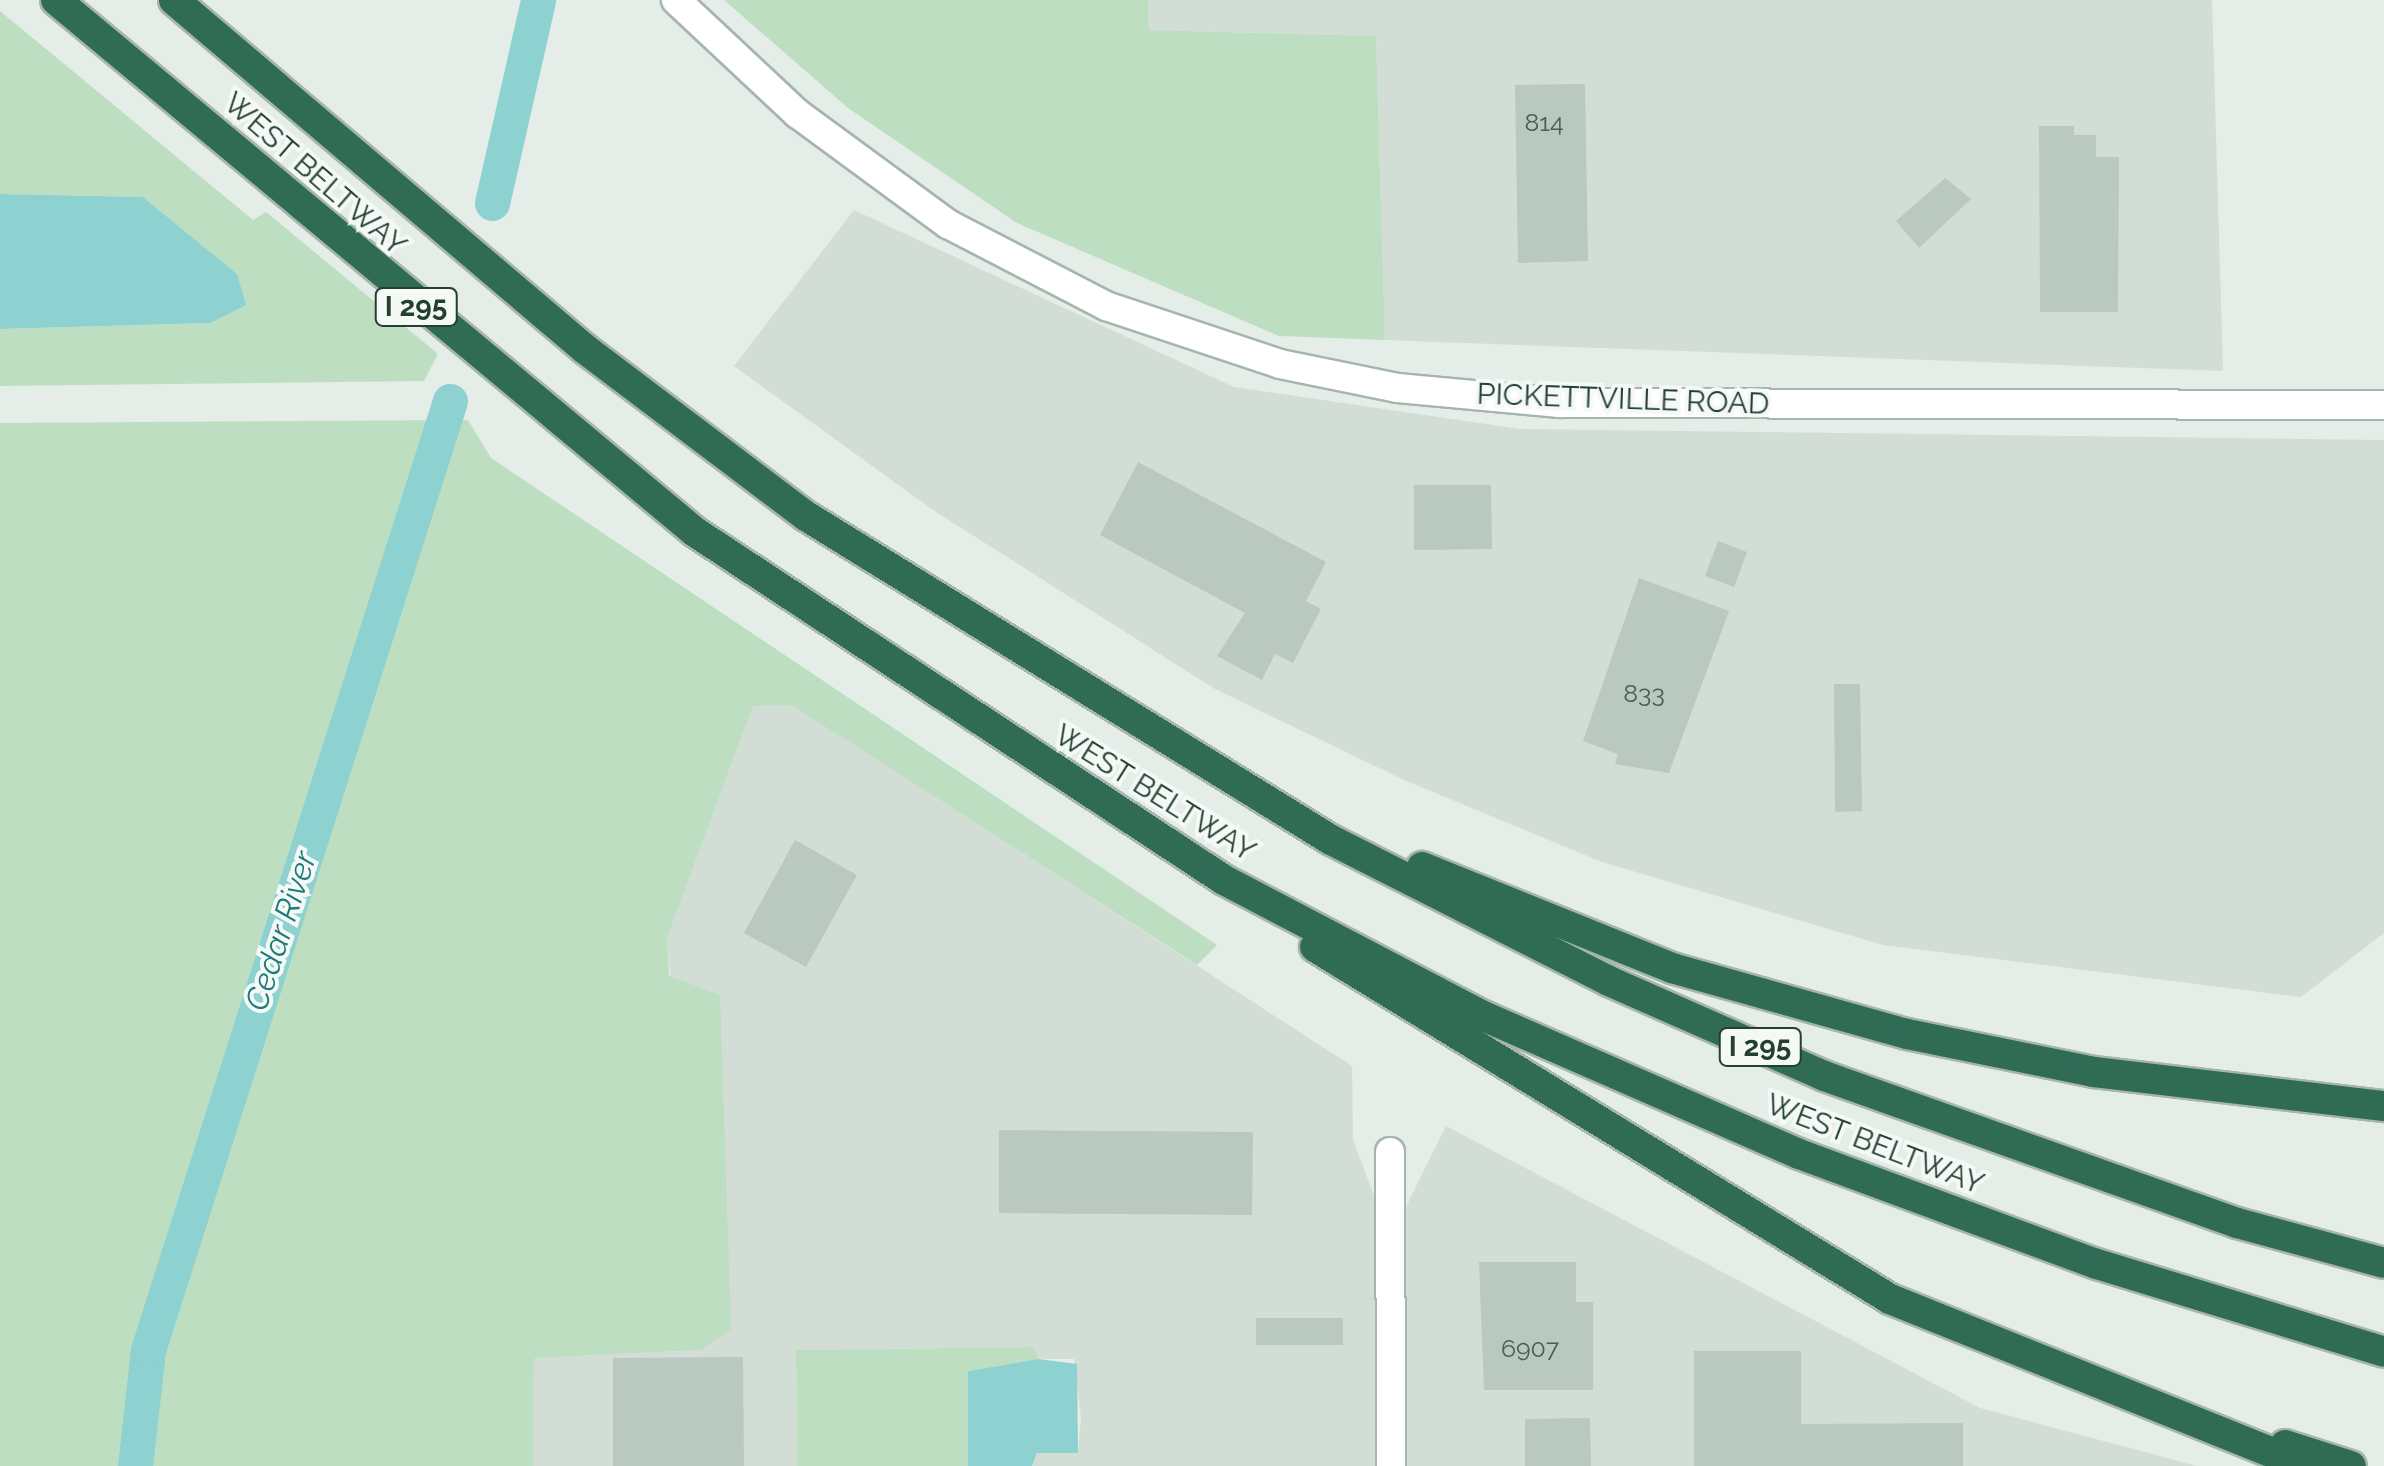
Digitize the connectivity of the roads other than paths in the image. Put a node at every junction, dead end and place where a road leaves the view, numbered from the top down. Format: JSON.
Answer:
{"nodes":[{"id":1,"x":56,"y":0,"type":"edge"},
{"id":2,"x":174,"y":0,"type":"edge"},
{"id":3,"x":676,"y":0,"type":"edge"},
{"id":4,"x":2384,"y":405,"type":"edge"},
{"id":5,"x":1170,"y":748,"type":"junction"},
{"id":6,"x":1224,"y":880,"type":"junction"},
{"id":7,"x":2384,"y":1083,"type":"edge"},
{"id":8,"x":2340,"y":1096,"type":"junction"},
{"id":9,"x":2384,"y":1106,"type":"edge"},
{"id":10,"x":1390,"y":1152,"type":"dead end"},
{"id":11,"x":2384,"y":1263,"type":"edge"},
{"id":12,"x":2384,"y":1352,"type":"edge"},
{"id":13,"x":2139,"y":1399,"type":"junction"},
{"id":14,"x":1391,"y":1466,"type":"edge"},
{"id":15,"x":2305,"y":1466,"type":"edge"},
{"id":16,"x":2351,"y":1466,"type":"edge"}],
"edges":[{"from":1,"to":6,"type":"highway","name":"WEST BELTWAY","number":"I 295"},
{"from":2,"to":5,"type":"highway","name":"WEST BELTWAY","number":"I 295"},
{"from":3,"to":4,"type":"street","name":"PICKETTVILLE ROAD"},
{"from":5,"to":8,"type":"highway"},
{"from":5,"to":11,"type":"highway","name":"WEST BELTWAY","number":"I 295"},
{"from":6,"to":12,"type":"highway","name":"WEST BELTWAY","number":"I 295"},
{"from":6,"to":13,"type":"highway"},
{"from":7,"to":8,"type":"highway"},
{"from":8,"to":9,"type":"highway"},
{"from":10,"to":14,"type":"street"},
{"from":13,"to":15,"type":"highway"},
{"from":13,"to":16,"type":"highway"}]}
